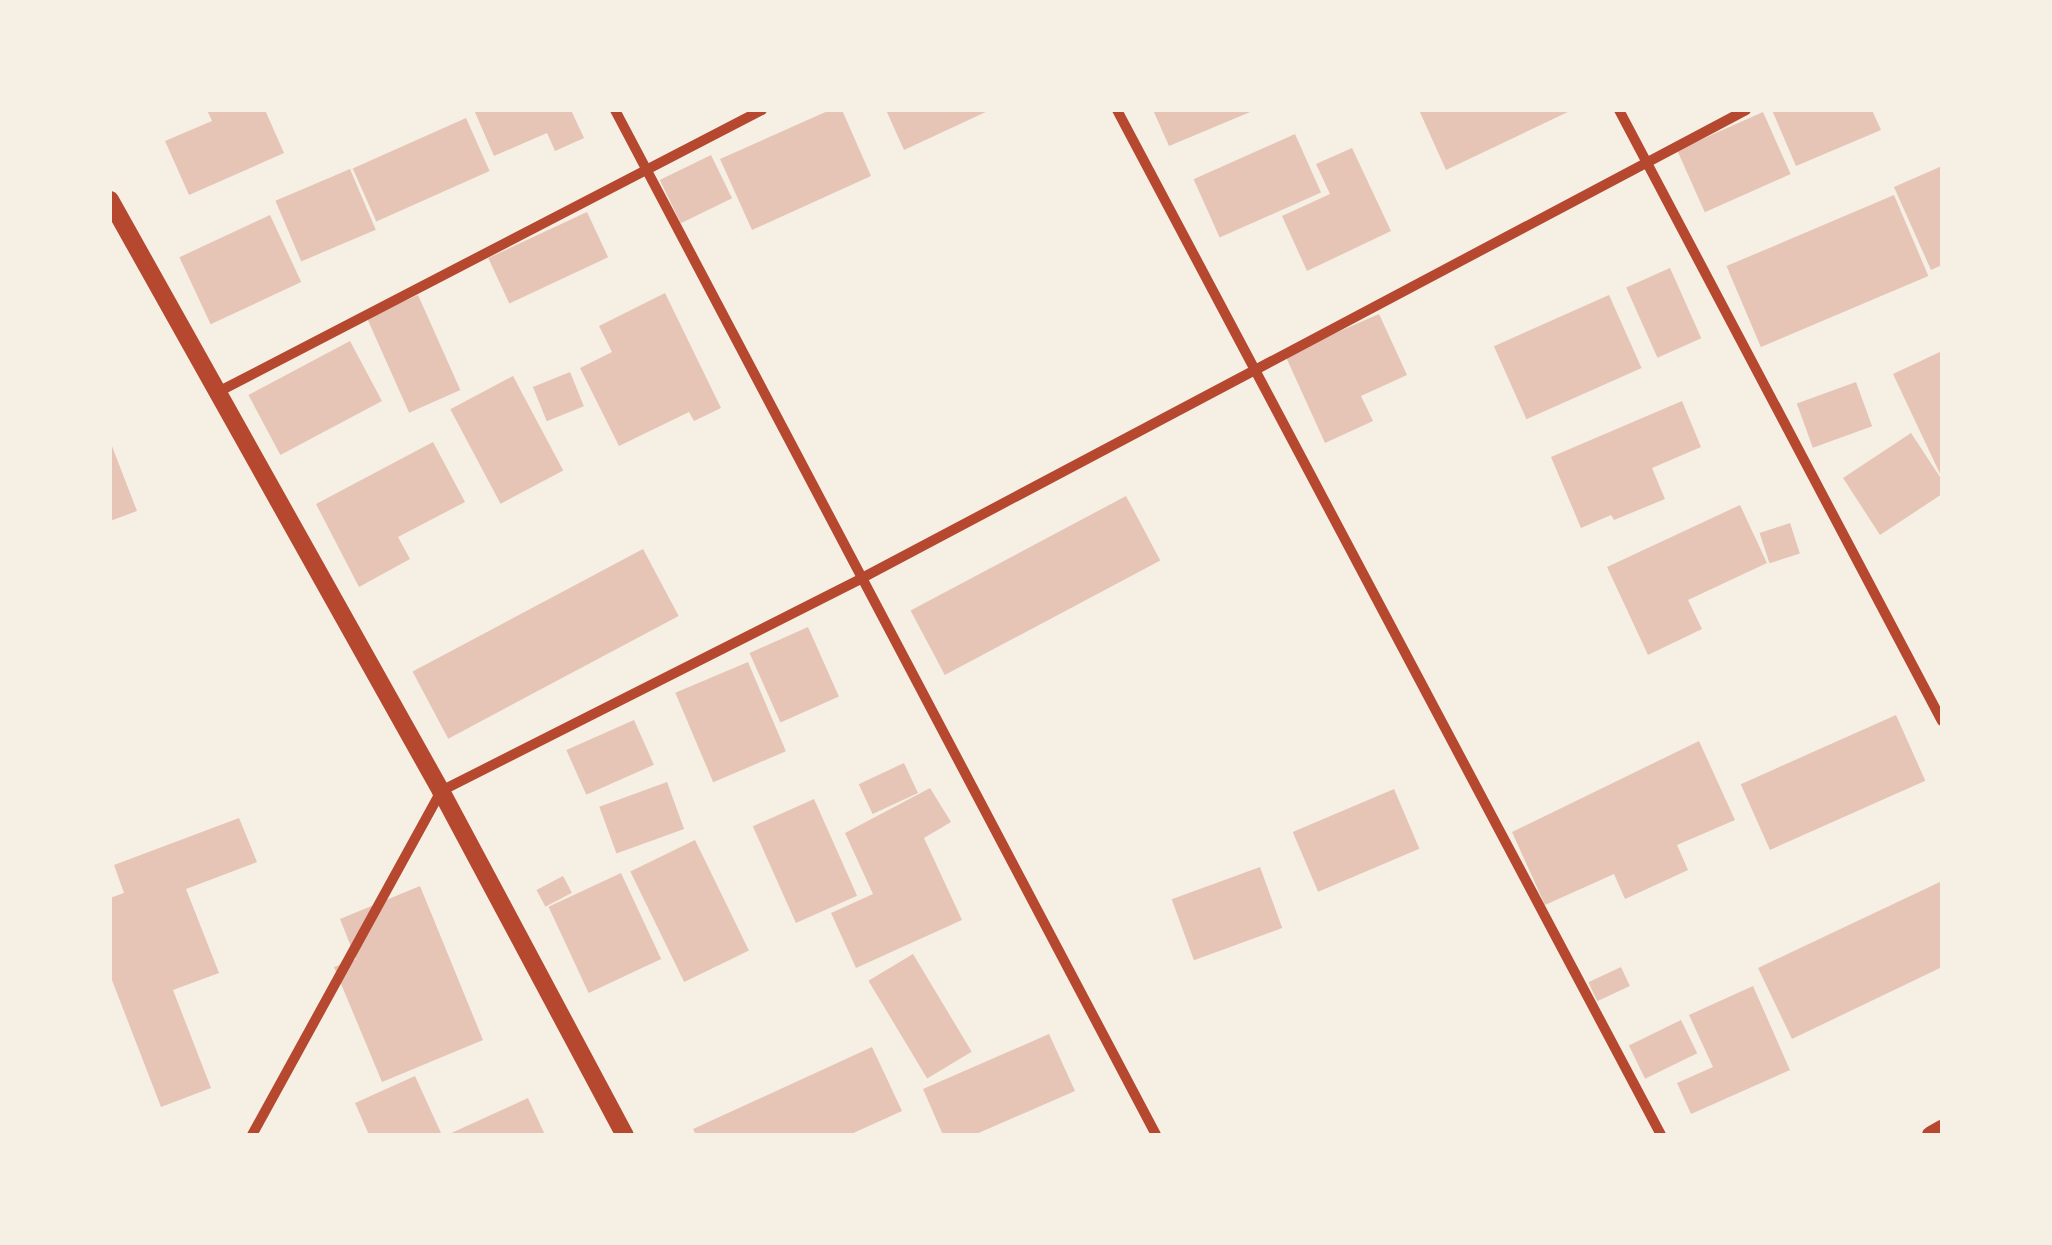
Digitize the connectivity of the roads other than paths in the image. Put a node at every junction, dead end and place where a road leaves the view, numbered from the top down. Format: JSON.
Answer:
{"nodes":[{"id":1,"x":615,"y":110,"type":"edge"},
{"id":2,"x":762,"y":110,"type":"edge"},
{"id":3,"x":1118,"y":110,"type":"edge"},
{"id":4,"x":1619,"y":110,"type":"edge"},
{"id":5,"x":1746,"y":110,"type":"edge"},
{"id":6,"x":1645,"y":160,"type":"junction"},
{"id":7,"x":644,"y":168,"type":"junction"},
{"id":8,"x":110,"y":200,"type":"edge"},
{"id":9,"x":1254,"y":370,"type":"junction"},
{"id":10,"x":215,"y":394,"type":"junction"},
{"id":11,"x":864,"y":577,"type":"junction"},
{"id":12,"x":1942,"y":721,"type":"edge"},
{"id":13,"x":441,"y":791,"type":"junction"},
{"id":14,"x":1942,"y":1129,"type":"edge"},
{"id":15,"x":252,"y":1135,"type":"edge"},
{"id":16,"x":624,"y":1135,"type":"edge"},
{"id":17,"x":1156,"y":1135,"type":"edge"},
{"id":18,"x":1661,"y":1135,"type":"edge"},
{"id":19,"x":1931,"y":1135,"type":"edge"}],
"edges":[{"from":1,"to":7,"type":"street"},
{"from":2,"to":7,"type":"street"},
{"from":3,"to":9,"type":"street"},
{"from":4,"to":6,"type":"street"},
{"from":5,"to":6,"type":"street"},
{"from":6,"to":9,"type":"street"},
{"from":6,"to":12,"type":"street"},
{"from":7,"to":10,"type":"street"},
{"from":7,"to":11,"type":"street"},
{"from":8,"to":10,"type":"street"},
{"from":9,"to":11,"type":"street"},
{"from":9,"to":18,"type":"street"},
{"from":10,"to":13,"type":"street"},
{"from":11,"to":13,"type":"street"},
{"from":11,"to":17,"type":"street"},
{"from":13,"to":15,"type":"street"},
{"from":13,"to":16,"type":"street"},
{"from":14,"to":19,"type":"street"}]}
